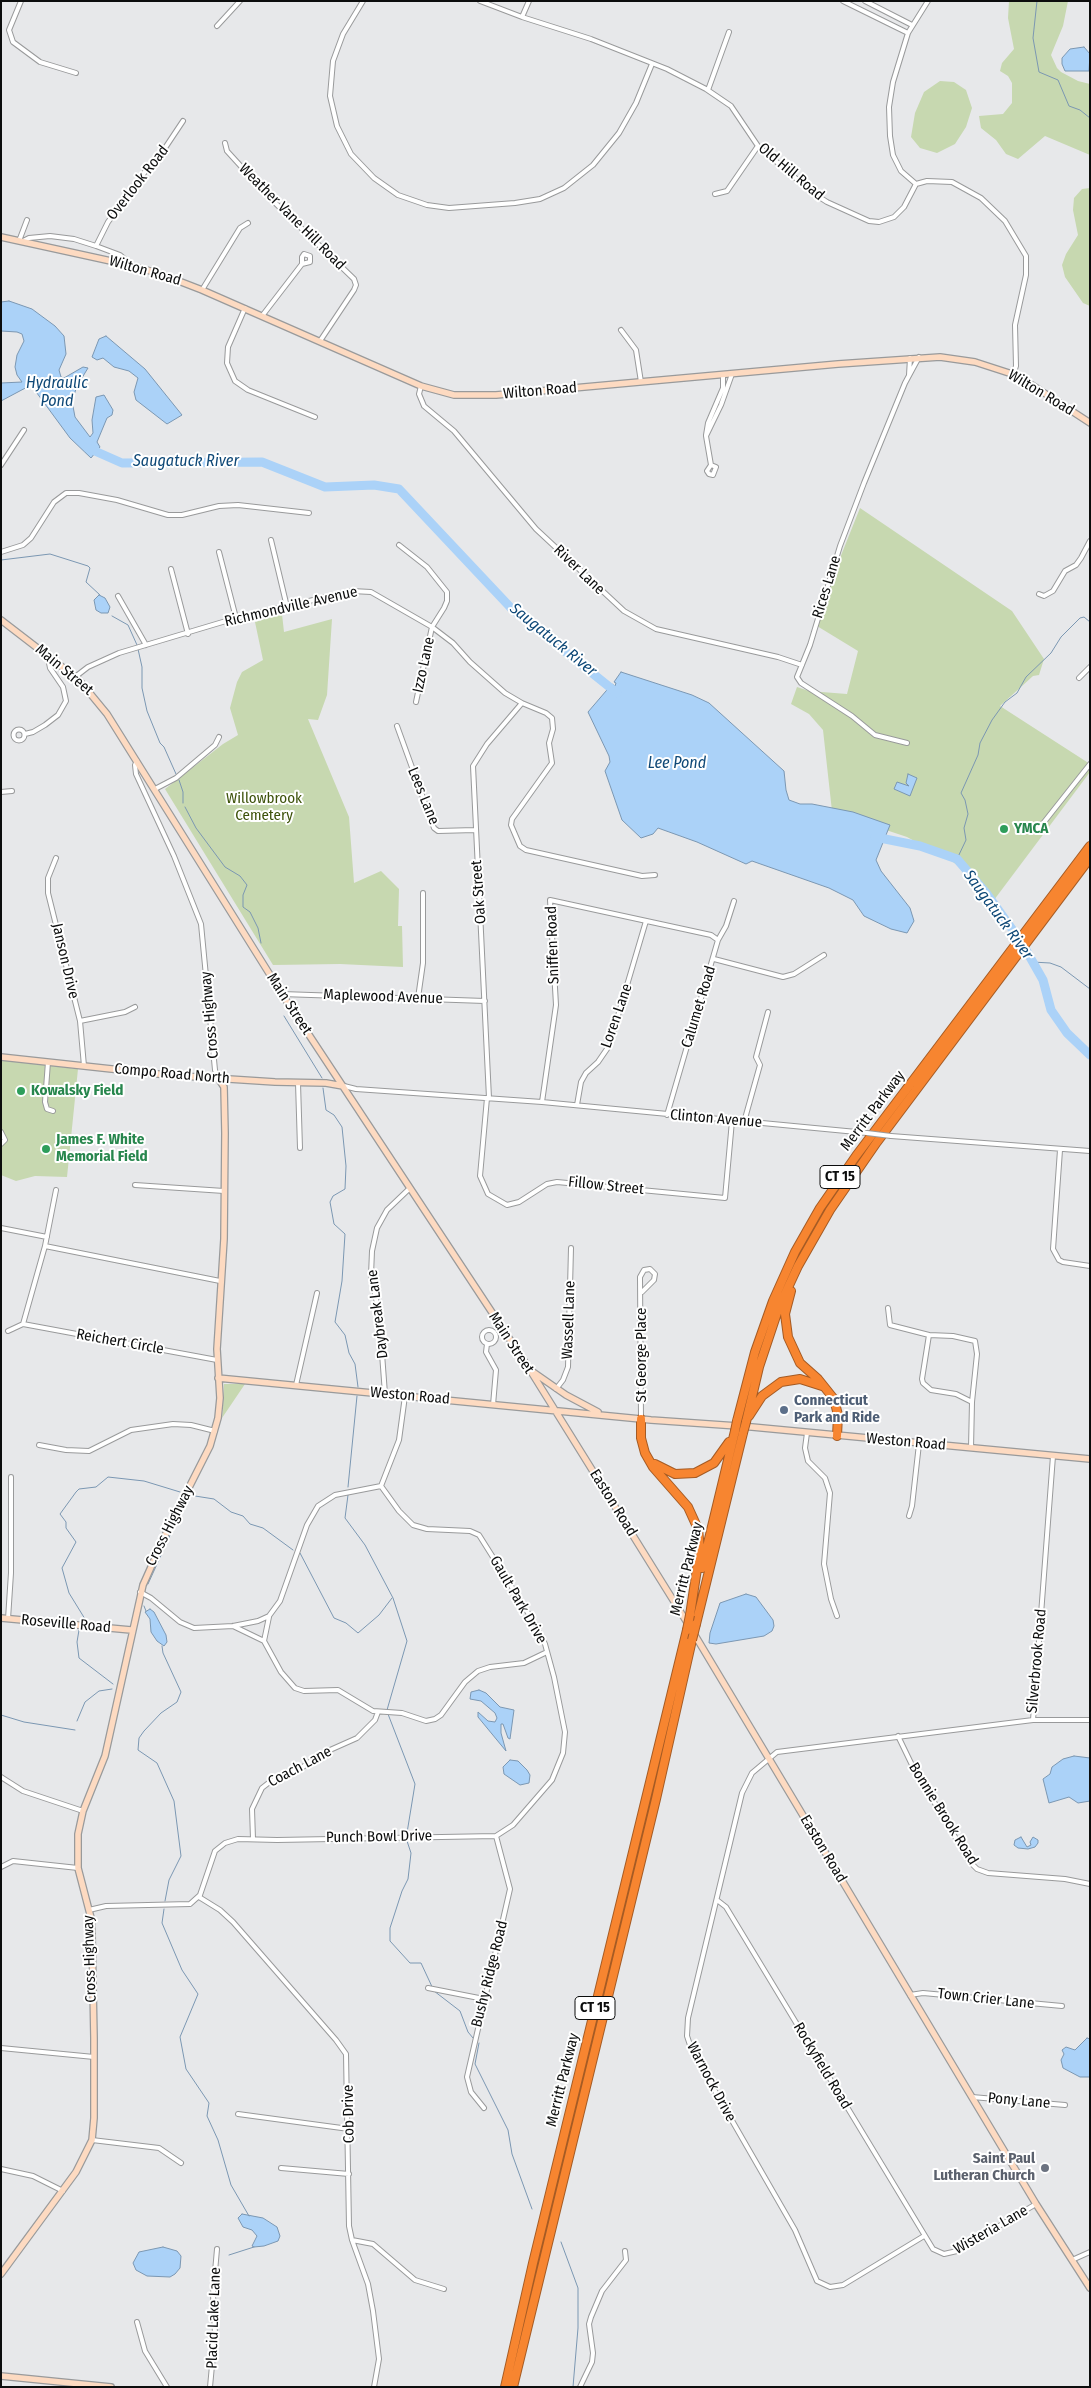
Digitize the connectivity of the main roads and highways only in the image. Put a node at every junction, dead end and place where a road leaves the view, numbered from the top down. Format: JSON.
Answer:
{"nodes":[{"id":1,"x":1,"y":238,"type":"edge"},
{"id":2,"x":1090,"y":423,"type":"edge"},
{"id":3,"x":1,"y":620,"type":"edge"},
{"id":4,"x":1090,"y":846,"type":"edge"},
{"id":5,"x":1090,"y":858,"type":"edge"},
{"id":6,"x":1037,"y":922,"type":"junction"},
{"id":7,"x":1004,"y":966,"type":"junction"},
{"id":8,"x":1,"y":1057,"type":"edge"},
{"id":9,"x":218,"y":1078,"type":"junction"},
{"id":10,"x":343,"y":1086,"type":"junction"},
{"id":11,"x":816,"y":1232,"type":"junction"},
{"id":12,"x":530,"y":1370,"type":"junction"},
{"id":13,"x":218,"y":1378,"type":"junction"},
{"id":14,"x":826,"y":1388,"type":"junction"},
{"id":15,"x":555,"y":1410,"type":"junction"},
{"id":16,"x":602,"y":1414,"type":"junction"},
{"id":17,"x":641,"y":1419,"type":"junction"},
{"id":18,"x":746,"y":1422,"type":"junction"},
{"id":19,"x":734,"y":1431,"type":"junction"},
{"id":20,"x":837,"y":1436,"type":"junction"},
{"id":21,"x":645,"y":1453,"type":"junction"},
{"id":22,"x":1090,"y":1459,"type":"edge"},
{"id":23,"x":690,"y":1615,"type":"junction"},
{"id":24,"x":1,"y":1618,"type":"edge"},
{"id":25,"x":131,"y":1630,"type":"junction"},
{"id":26,"x":1,"y":2274,"type":"edge"},
{"id":27,"x":1090,"y":2288,"type":"edge"},
{"id":28,"x":1,"y":2376,"type":"edge"},
{"id":29,"x":111,"y":2387,"type":"edge"},
{"id":30,"x":506,"y":2387,"type":"edge"},
{"id":31,"x":512,"y":2387,"type":"edge"}],
"edges":[{"from":1,"to":2,"type":"main road","name":"Wilton Road"},
{"from":3,"to":10,"type":"main road","name":"Main Street"},
{"from":4,"to":6,"type":"highway","name":"Merritt Parkway","number":"CT 15"},
{"from":5,"to":6,"type":"highway","name":"Merritt Parkway","number":"CT 15"},
{"from":6,"to":7,"type":"highway","name":"Merritt Parkway","number":"CT 15"},
{"from":7,"to":11,"type":"highway","name":"Merritt Parkway","number":"CT 15"},
{"from":7,"to":19,"type":"highway","name":"Merritt Parkway","number":"CT 15","bridge":true},
{"from":8,"to":9,"type":"main road","name":"Compo Road North"},
{"from":9,"to":10,"type":"main road","name":"Compo Road North"},
{"from":9,"to":13,"type":"main road","name":"Cross Highway"},
{"from":10,"to":12,"type":"main road","name":"Main Street"},
{"from":11,"to":14,"type":"highway"},
{"from":11,"to":18,"type":"highway","name":"Merritt Parkway","number":"CT 15"},
{"from":12,"to":15,"type":"main road","name":"Main Street"},
{"from":12,"to":16,"type":"main road","name":"Weston Road"},
{"from":13,"to":15,"type":"main road","name":"Weston Road"},
{"from":13,"to":25,"type":"main road","name":"Cross Highway"},
{"from":14,"to":18,"type":"highway"},
{"from":14,"to":20,"type":"highway"},
{"from":15,"to":16,"type":"main road","name":"Weston Road"},
{"from":15,"to":27,"type":"main road","name":"Easton Road"},
{"from":16,"to":17,"type":"main road","name":"Weston Road"},
{"from":17,"to":20,"type":"main road","name":"Weston Road"},
{"from":17,"to":21,"type":"highway"},
{"from":18,"to":31,"type":"highway","name":"Merritt Parkway","number":"CT 15","bridge":true},
{"from":19,"to":21,"type":"highway"},
{"from":19,"to":23,"type":"highway","name":"Merritt Parkway","number":"CT 15"},
{"from":20,"to":22,"type":"main road","name":"Weston Road"},
{"from":21,"to":23,"type":"highway"},
{"from":23,"to":30,"type":"highway","name":"Merritt Parkway","number":"CT 15","bridge":true},
{"from":24,"to":25,"type":"main road","name":"Roseville Road"},
{"from":25,"to":26,"type":"main road","name":"Cross Highway"},
{"from":28,"to":29,"type":"main road"}]}
